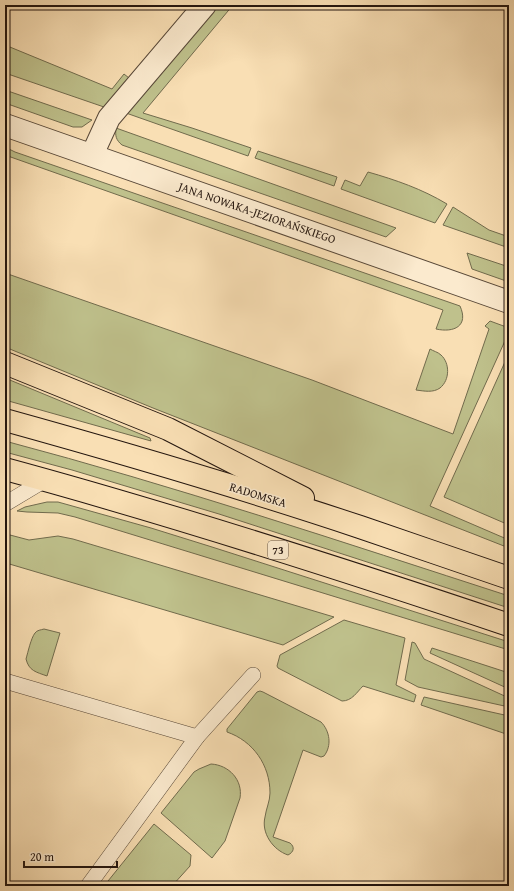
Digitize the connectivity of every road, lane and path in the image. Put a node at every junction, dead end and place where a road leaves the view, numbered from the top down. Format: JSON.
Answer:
{"nodes":[{"id":1,"x":205,"y":5,"type":"edge"},
{"id":2,"x":5,"y":125,"type":"edge"},
{"id":3,"x":92,"y":155,"type":"junction"},
{"id":4,"x":509,"y":302,"type":"edge"},
{"id":5,"x":5,"y":362,"type":"edge"},
{"id":6,"x":5,"y":420,"type":"edge"},
{"id":7,"x":5,"y":469,"type":"edge"},
{"id":8,"x":45,"y":480,"type":"junction"},
{"id":9,"x":5,"y":504,"type":"edge"},
{"id":10,"x":359,"y":527,"type":"junction"},
{"id":11,"x":509,"y":578,"type":"edge"},
{"id":12,"x":509,"y":624,"type":"edge"},
{"id":13,"x":253,"y":675,"type":"dead end"},
{"id":14,"x":5,"y":681,"type":"edge"},
{"id":15,"x":197,"y":737,"type":"junction"},
{"id":16,"x":88,"y":886,"type":"edge"}],
"edges":[{"from":1,"to":3,"type":"street"},
{"from":2,"to":3,"type":"street","name":"JANA NOWAKA-JEZIORAŃSKIEGO"},
{"from":3,"to":4,"type":"street","name":"JANA NOWAKA-JEZIORAŃSKIEGO"},
{"from":5,"to":10,"type":"main road"},
{"from":6,"to":10,"type":"main road","name":"RADOMSKA"},
{"from":7,"to":8,"type":"main road","number":"73"},
{"from":8,"to":9,"type":"lane"},
{"from":8,"to":12,"type":"main road","number":"73"},
{"from":10,"to":11,"type":"main road","name":"RADOMSKA"},
{"from":13,"to":15,"type":"lane"},
{"from":14,"to":15,"type":"lane"},
{"from":15,"to":16,"type":"lane"}]}
